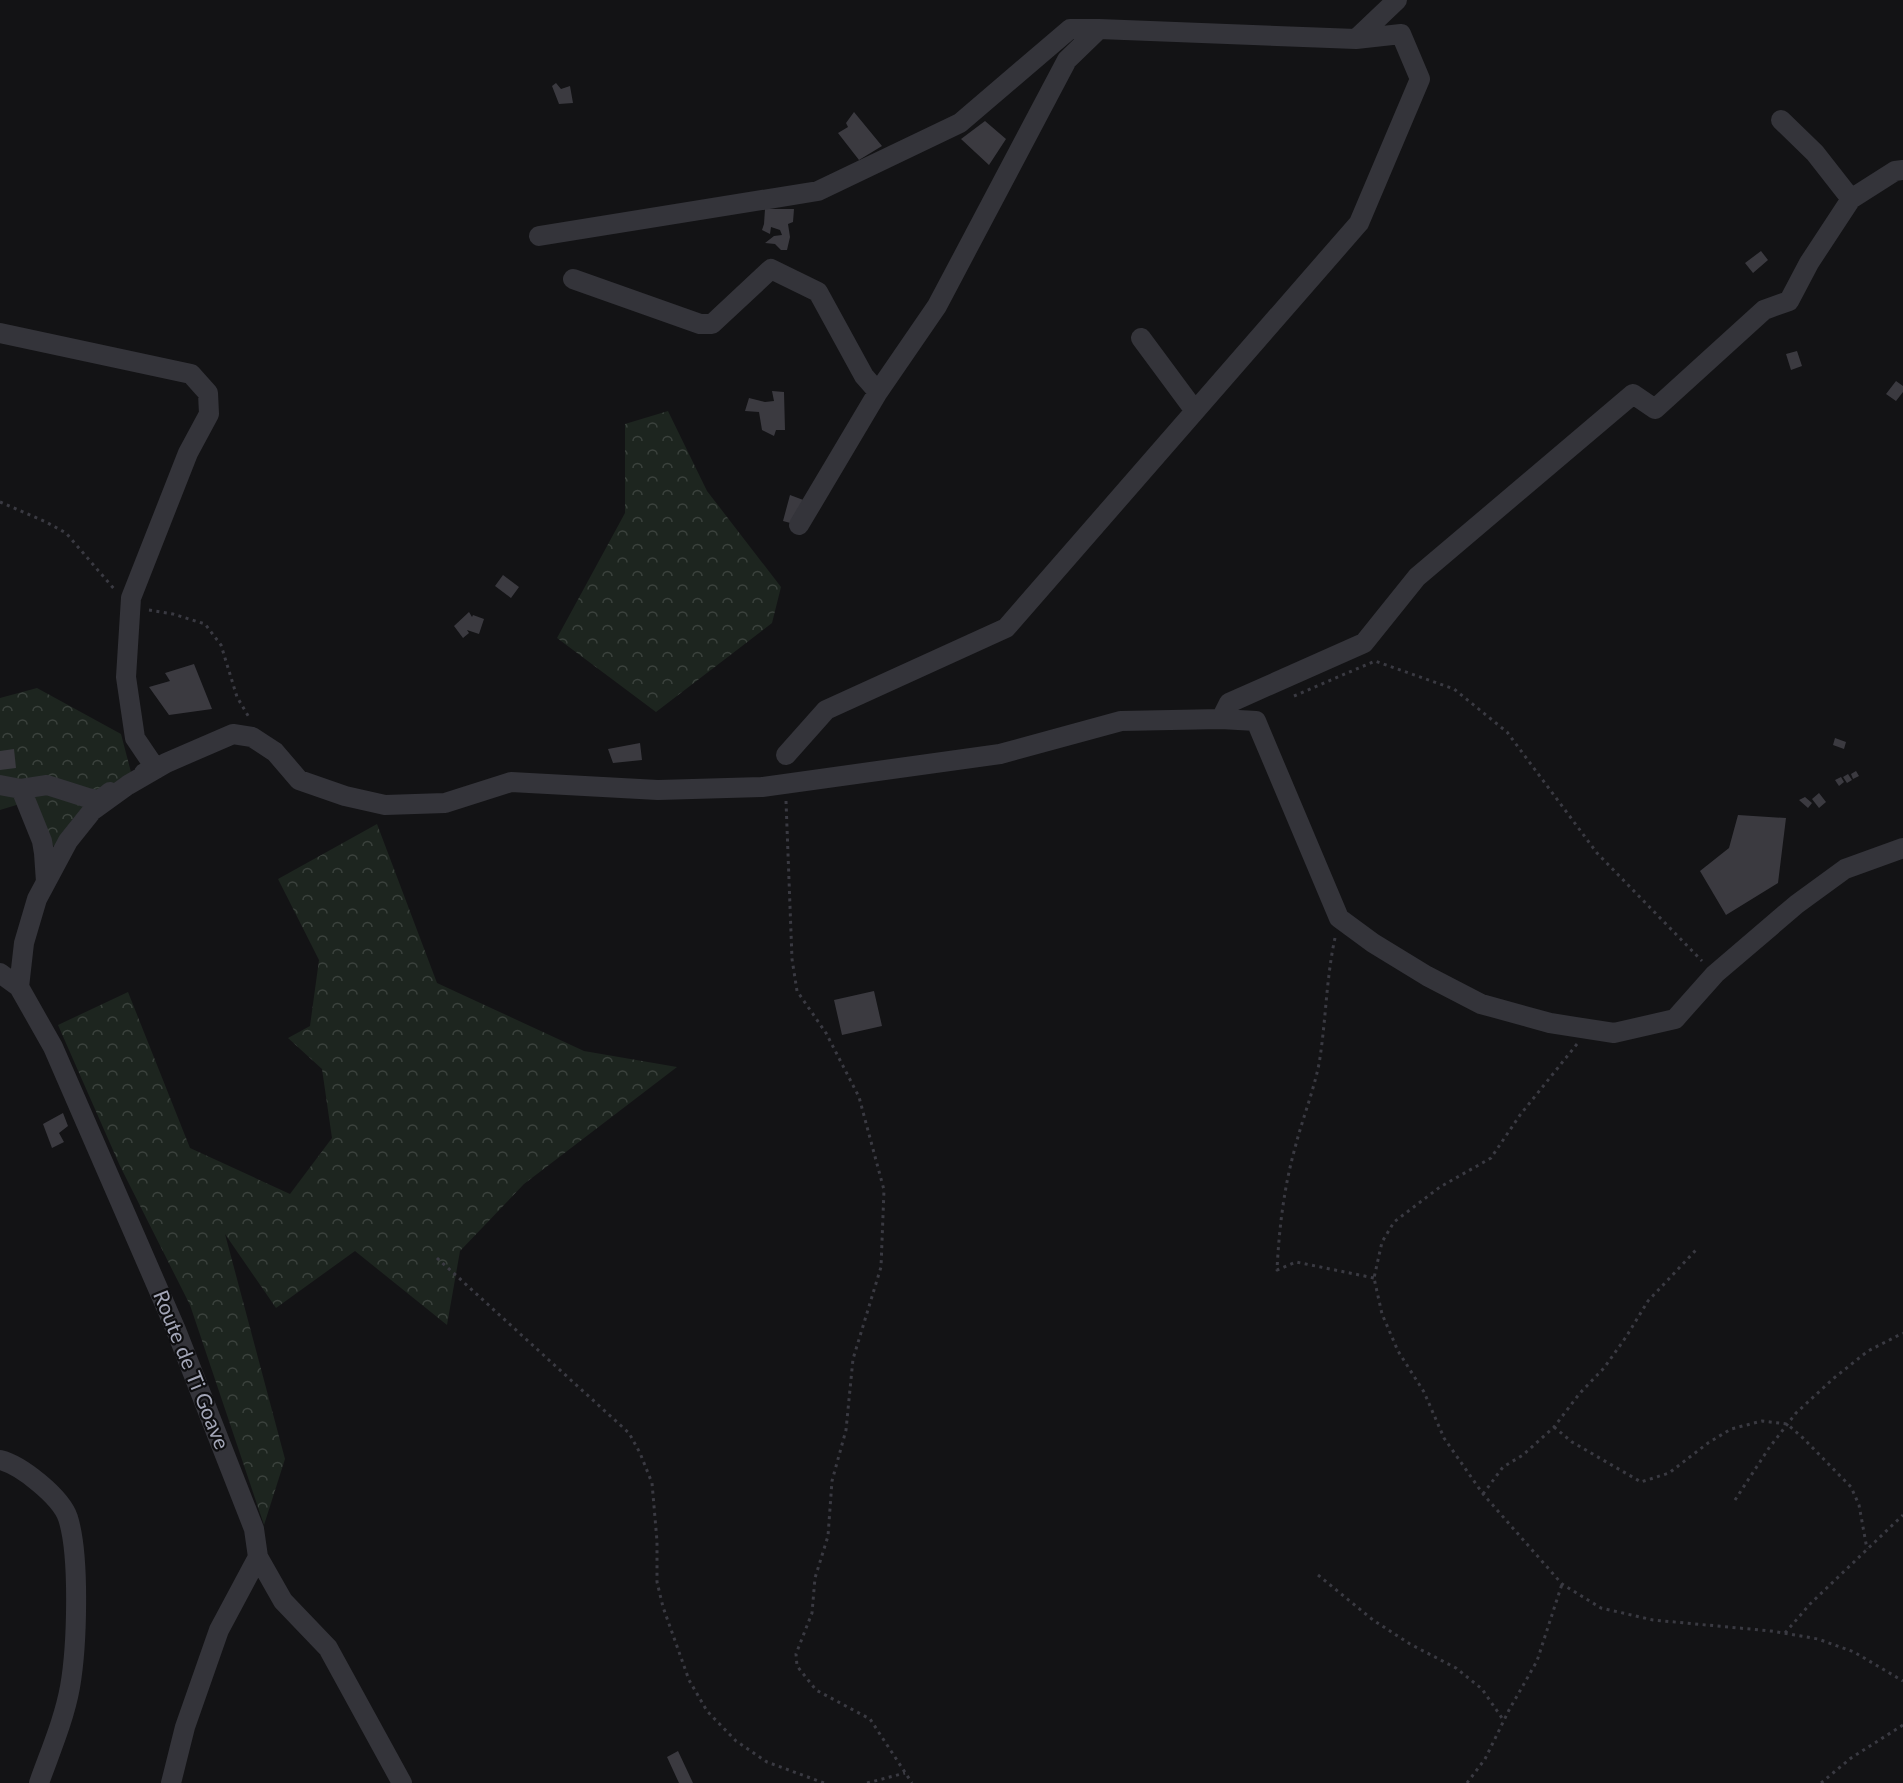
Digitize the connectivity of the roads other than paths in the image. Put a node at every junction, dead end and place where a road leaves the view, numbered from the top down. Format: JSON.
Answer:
{"nodes":[{"id":1,"x":1397,"y":0,"type":"edge"},
{"id":2,"x":1099,"y":29,"type":"junction"},
{"id":3,"x":1356,"y":39,"type":"junction"},
{"id":4,"x":1781,"y":120,"type":"dead end"},
{"id":5,"x":1903,"y":170,"type":"edge"},
{"id":6,"x":1851,"y":199,"type":"junction"},
{"id":7,"x":539,"y":236,"type":"dead end"},
{"id":8,"x":573,"y":279,"type":"dead end"},
{"id":9,"x":0,"y":333,"type":"edge"},
{"id":10,"x":1141,"y":338,"type":"dead end"},
{"id":11,"x":878,"y":392,"type":"junction"},
{"id":12,"x":1195,"y":411,"type":"junction"},
{"id":13,"x":799,"y":525,"type":"dead end"},
{"id":14,"x":1221,"y":719,"type":"junction"},
{"id":15,"x":786,"y":755,"type":"dead end"},
{"id":16,"x":156,"y":769,"type":"junction"},
{"id":17,"x":0,"y":785,"type":"edge"},
{"id":18,"x":21,"y":789,"type":"junction"},
{"id":19,"x":1903,"y":848,"type":"edge"},
{"id":20,"x":46,"y":882,"type":"junction"},
{"id":21,"x":0,"y":973,"type":"edge"},
{"id":22,"x":18,"y":987,"type":"junction"},
{"id":23,"x":0,"y":1460,"type":"edge"},
{"id":24,"x":258,"y":1557,"type":"junction"},
{"id":25,"x":39,"y":1783,"type":"edge"},
{"id":26,"x":171,"y":1783,"type":"edge"},
{"id":27,"x":402,"y":1783,"type":"edge"}],
"edges":[{"from":1,"to":3,"type":"street"},
{"from":2,"to":3,"type":"street"},
{"from":2,"to":7,"type":"street"},
{"from":2,"to":11,"type":"street"},
{"from":3,"to":12,"type":"street"},
{"from":4,"to":6,"type":"street"},
{"from":5,"to":6,"type":"street"},
{"from":6,"to":14,"type":"street"},
{"from":8,"to":11,"type":"street"},
{"from":9,"to":16,"type":"street"},
{"from":10,"to":12,"type":"street"},
{"from":11,"to":13,"type":"street"},
{"from":12,"to":15,"type":"street"},
{"from":14,"to":16,"type":"street"},
{"from":14,"to":19,"type":"street"},
{"from":16,"to":18,"type":"street"},
{"from":16,"to":20,"type":"street"},
{"from":17,"to":18,"type":"street"},
{"from":18,"to":20,"type":"street"},
{"from":20,"to":22,"type":"street"},
{"from":21,"to":22,"type":"street","name":"Route de Ti Goave"},
{"from":22,"to":24,"type":"street","name":"Route de Ti Goave"},
{"from":23,"to":25,"type":"street"},
{"from":24,"to":26,"type":"street"},
{"from":24,"to":27,"type":"street"}]}
